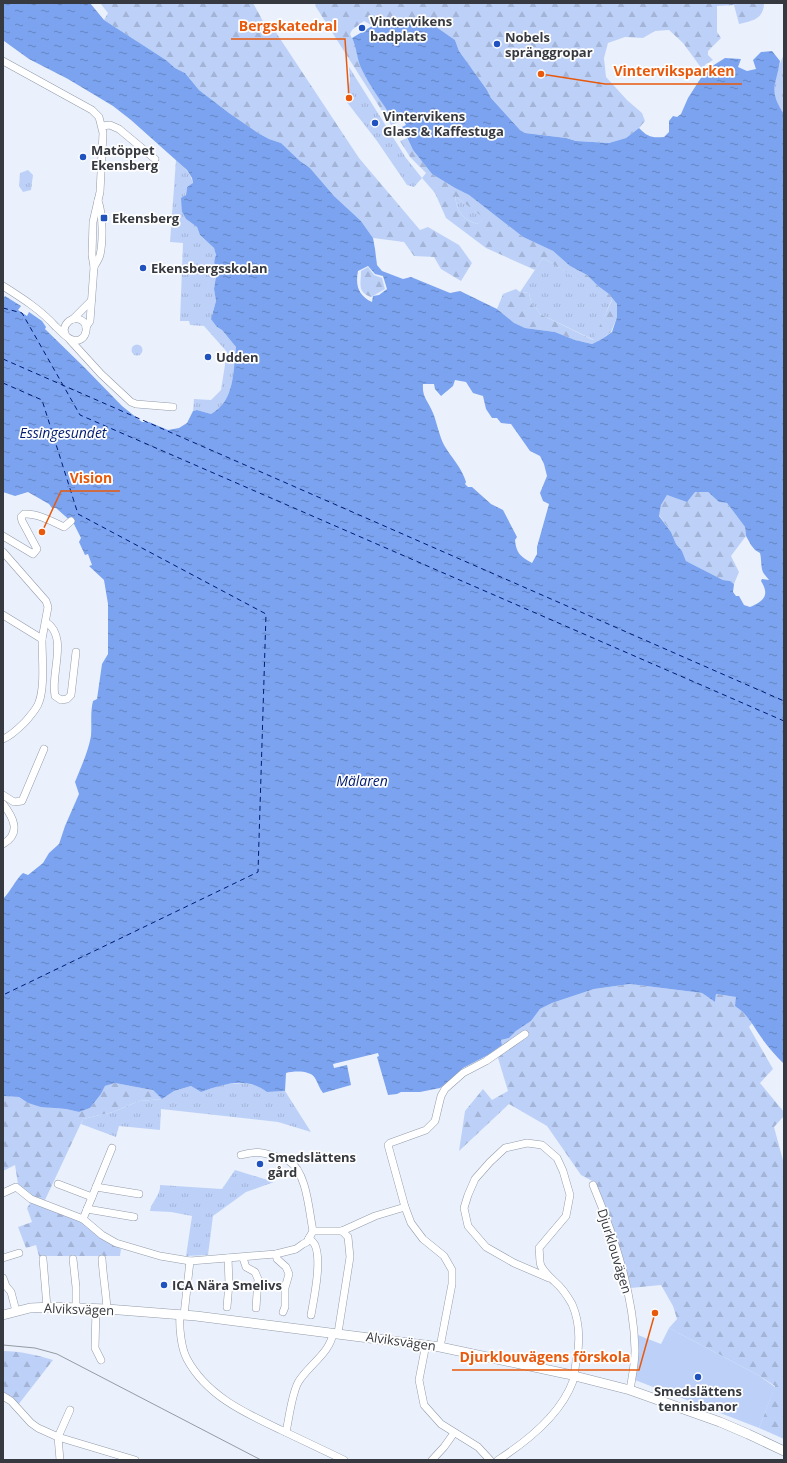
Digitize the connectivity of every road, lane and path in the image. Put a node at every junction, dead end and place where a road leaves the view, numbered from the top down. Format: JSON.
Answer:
{"nodes":[{"id":1,"x":3,"y":60,"type":"edge"},
{"id":2,"x":102,"y":126,"type":"junction"},
{"id":3,"x":155,"y":159,"type":"dead end"},
{"id":4,"x":3,"y":286,"type":"edge"},
{"id":5,"x":91,"y":300,"type":"junction"},
{"id":6,"x":71,"y":320,"type":"junction"},
{"id":7,"x":53,"y":323,"type":"junction"},
{"id":8,"x":86,"y":327,"type":"junction"},
{"id":9,"x":67,"y":337,"type":"junction"},
{"id":10,"x":83,"y":338,"type":"junction"},
{"id":11,"x":82,"y":353,"type":"junction"},
{"id":12,"x":173,"y":407,"type":"dead end"},
{"id":13,"x":71,"y":521,"type":"dead end"},
{"id":14,"x":3,"y":536,"type":"edge"},
{"id":15,"x":3,"y":552,"type":"edge"},
{"id":16,"x":3,"y":615,"type":"edge"},
{"id":17,"x":46,"y":622,"type":"junction"},
{"id":18,"x":42,"y":639,"type":"junction"},
{"id":19,"x":76,"y":652,"type":"dead end"},
{"id":20,"x":3,"y":739,"type":"edge"},
{"id":21,"x":44,"y":749,"type":"dead end"},
{"id":22,"x":3,"y":794,"type":"edge"},
{"id":23,"x":3,"y":804,"type":"edge"},
{"id":24,"x":3,"y":844,"type":"edge"},
{"id":25,"x":525,"y":1034,"type":"dead end"},
{"id":26,"x":112,"y":1148,"type":"dead end"},
{"id":27,"x":241,"y":1155,"type":"dead end"},
{"id":28,"x":58,"y":1184,"type":"dead end"},
{"id":29,"x":593,"y":1185,"type":"dead end"},
{"id":30,"x":96,"y":1187,"type":"junction"},
{"id":31,"x":3,"y":1193,"type":"edge"},
{"id":32,"x":139,"y":1194,"type":"dead end"},
{"id":33,"x":92,"y":1197,"type":"junction"},
{"id":34,"x":405,"y":1207,"type":"junction"},
{"id":35,"x":87,"y":1209,"type":"junction"},
{"id":36,"x":134,"y":1217,"type":"dead end"},
{"id":37,"x":83,"y":1219,"type":"junction"},
{"id":38,"x":342,"y":1231,"type":"junction"},
{"id":39,"x":311,"y":1234,"type":"junction"},
{"id":40,"x":19,"y":1253,"type":"dead end"},
{"id":41,"x":276,"y":1254,"type":"junction"},
{"id":42,"x":3,"y":1258,"type":"edge"},
{"id":43,"x":228,"y":1258,"type":"junction"},
{"id":44,"x":243,"y":1258,"type":"junction"},
{"id":45,"x":43,"y":1259,"type":"dead end"},
{"id":46,"x":73,"y":1259,"type":"dead end"},
{"id":47,"x":102,"y":1259,"type":"dead end"},
{"id":48,"x":190,"y":1261,"type":"junction"},
{"id":49,"x":3,"y":1278,"type":"edge"},
{"id":50,"x":549,"y":1278,"type":"junction"},
{"id":51,"x":47,"y":1307,"type":"junction"},
{"id":52,"x":76,"y":1307,"type":"junction"},
{"id":53,"x":227,"y":1307,"type":"dead end"},
{"id":54,"x":96,"y":1308,"type":"junction"},
{"id":55,"x":256,"y":1308,"type":"dead end"},
{"id":56,"x":107,"y":1309,"type":"junction"},
{"id":57,"x":16,"y":1311,"type":"junction"},
{"id":58,"x":283,"y":1312,"type":"dead end"},
{"id":59,"x":3,"y":1315,"type":"edge"},
{"id":60,"x":182,"y":1315,"type":"junction"},
{"id":61,"x":311,"y":1315,"type":"dead end"},
{"id":62,"x":335,"y":1333,"type":"junction"},
{"id":63,"x":426,"y":1344,"type":"junction"},
{"id":64,"x":440,"y":1346,"type":"junction"},
{"id":65,"x":101,"y":1360,"type":"dead end"},
{"id":66,"x":574,"y":1375,"type":"junction"},
{"id":67,"x":630,"y":1390,"type":"junction"},
{"id":68,"x":3,"y":1396,"type":"edge"},
{"id":69,"x":70,"y":1410,"type":"dead end"},
{"id":70,"x":286,"y":1432,"type":"junction"},
{"id":71,"x":454,"y":1433,"type":"junction"},
{"id":72,"x":58,"y":1437,"type":"junction"},
{"id":73,"x":784,"y":1451,"type":"edge"},
{"id":74,"x":60,"y":1460,"type":"edge"},
{"id":75,"x":135,"y":1460,"type":"edge"},
{"id":76,"x":344,"y":1460,"type":"edge"},
{"id":77,"x":432,"y":1460,"type":"edge"},
{"id":78,"x":490,"y":1460,"type":"edge"},
{"id":79,"x":498,"y":1460,"type":"edge"}],
"edges":[{"from":1,"to":2,"type":"street"},
{"from":2,"to":3,"type":"street"},
{"from":2,"to":5,"type":"street"},
{"from":4,"to":7,"type":"street"},
{"from":5,"to":6,"type":"street"},
{"from":5,"to":8,"type":"street"},
{"from":6,"to":7,"type":"street"},
{"from":6,"to":8,"type":"street"},
{"from":6,"to":9,"type":"street"},
{"from":7,"to":9,"type":"street"},
{"from":8,"to":10,"type":"street"},
{"from":9,"to":10,"type":"street"},
{"from":9,"to":11,"type":"street"},
{"from":10,"to":11,"type":"street"},
{"from":11,"to":12,"type":"street"},
{"from":13,"to":14,"type":"street"},
{"from":15,"to":17,"type":"street"},
{"from":16,"to":18,"type":"street"},
{"from":17,"to":18,"type":"street"},
{"from":17,"to":19,"type":"street"},
{"from":18,"to":20,"type":"street"},
{"from":21,"to":22,"type":"street"},
{"from":23,"to":24,"type":"street"},
{"from":25,"to":34,"type":"street"},
{"from":26,"to":30,"type":"street"},
{"from":27,"to":39,"type":"street"},
{"from":28,"to":33,"type":"street"},
{"from":29,"to":67,"type":"street","name":"Djurklouvägen"},
{"from":30,"to":32,"type":"street"},
{"from":30,"to":33,"type":"street"},
{"from":31,"to":37,"type":"street"},
{"from":33,"to":35,"type":"street"},
{"from":34,"to":38,"type":"street"},
{"from":34,"to":64,"type":"street"},
{"from":35,"to":36,"type":"street"},
{"from":35,"to":37,"type":"street"},
{"from":37,"to":48,"type":"street"},
{"from":38,"to":39,"type":"street"},
{"from":38,"to":62,"type":"street"},
{"from":39,"to":41,"type":"street"},
{"from":39,"to":61,"type":"street"},
{"from":40,"to":42,"type":"street"},
{"from":41,"to":44,"type":"street"},
{"from":41,"to":58,"type":"street"},
{"from":43,"to":44,"type":"street"},
{"from":43,"to":48,"type":"street"},
{"from":43,"to":53,"type":"street"},
{"from":44,"to":55,"type":"street"},
{"from":45,"to":51,"type":"street"},
{"from":46,"to":52,"type":"street"},
{"from":47,"to":56,"type":"street"},
{"from":48,"to":60,"type":"street"},
{"from":49,"to":57,"type":"street"},
{"from":50,"to":50,"type":"street"},
{"from":50,"to":66,"type":"street"},
{"from":51,"to":52,"type":"street","name":"Alviksvägen"},
{"from":51,"to":57,"type":"street","name":"Alviksvägen"},
{"from":52,"to":54,"type":"street","name":"Alviksvägen"},
{"from":54,"to":56,"type":"street","name":"Alviksvägen"},
{"from":54,"to":65,"type":"street"},
{"from":56,"to":60,"type":"street","name":"Alviksvägen"},
{"from":57,"to":59,"type":"street","name":"Alviksvägen"},
{"from":60,"to":62,"type":"street","name":"Alviksvägen"},
{"from":60,"to":70,"type":"street"},
{"from":62,"to":63,"type":"street","name":"Alviksvägen"},
{"from":62,"to":70,"type":"street"},
{"from":63,"to":64,"type":"street","name":"Alviksvägen"},
{"from":63,"to":71,"type":"street"},
{"from":64,"to":66,"type":"street","name":"Alviksvägen"},
{"from":66,"to":67,"type":"street","name":"Alviksvägen"},
{"from":66,"to":79,"type":"street"},
{"from":67,"to":73,"type":"street","name":"Alviksvägen"},
{"from":68,"to":72,"type":"street"},
{"from":69,"to":72,"type":"street"},
{"from":70,"to":76,"type":"street"},
{"from":71,"to":77,"type":"street"},
{"from":71,"to":78,"type":"street"},
{"from":72,"to":74,"type":"street"},
{"from":72,"to":75,"type":"street"}]}
